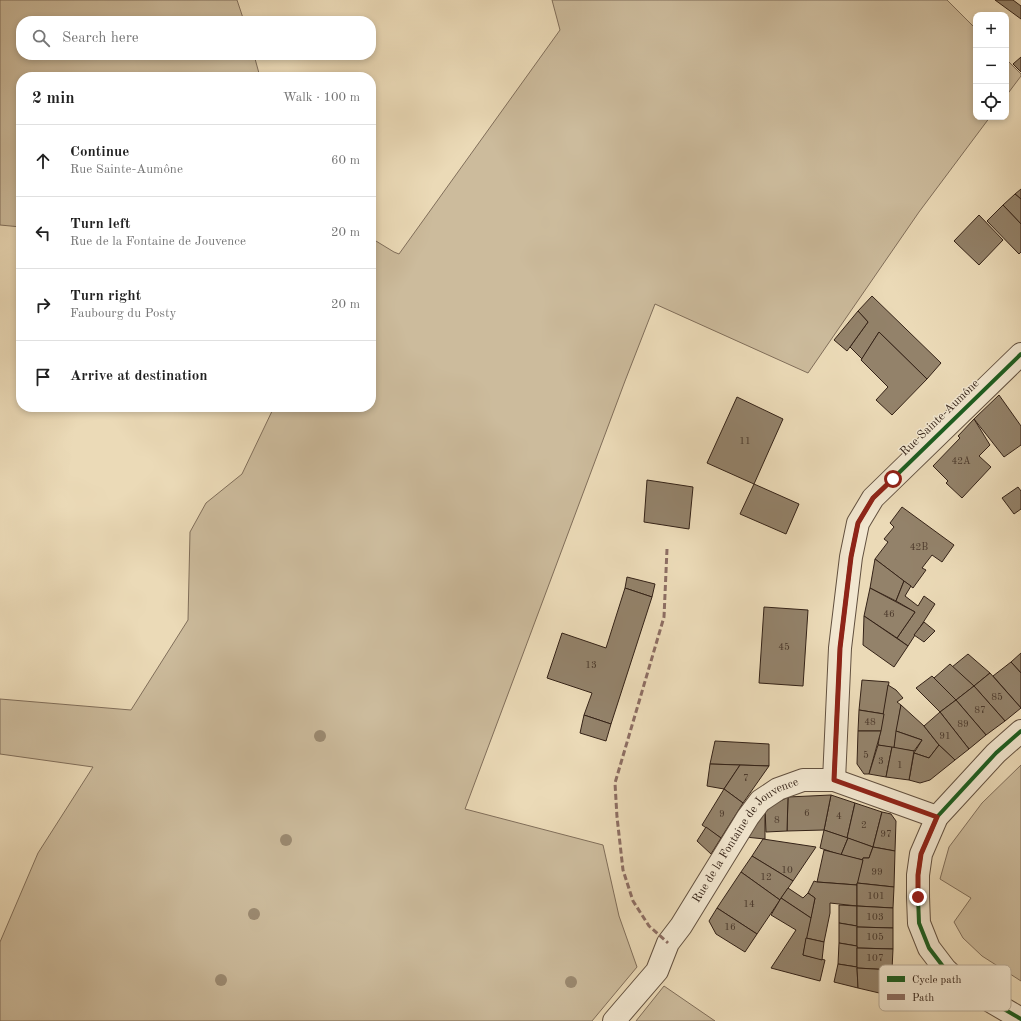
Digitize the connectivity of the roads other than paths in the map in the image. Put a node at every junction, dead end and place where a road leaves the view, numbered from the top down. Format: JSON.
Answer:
{"nodes":[{"id":1,"x":1021,"y":354,"type":"edge"},
{"id":2,"x":1021,"y":731,"type":"edge"},
{"id":3,"x":834,"y":780,"type":"junction"},
{"id":4,"x":937,"y":817,"type":"junction"},
{"id":5,"x":942,"y":965,"type":"edge"},
{"id":6,"x":1008,"y":1011,"type":"edge"},
{"id":7,"x":1021,"y":1019,"type":"edge"},
{"id":8,"x":614,"y":1021,"type":"edge"}],
"edges":[{"from":1,"to":3,"type":"street","name":"Rue Sainte-Aumône"},
{"from":2,"to":4,"type":"street"},
{"from":3,"to":4,"type":"street","name":"Rue de la Fontaine de Jouvence"},
{"from":3,"to":8,"type":"street","name":"Rue de la Fontaine de Jouvence"},
{"from":4,"to":5,"type":"street"},
{"from":6,"to":7,"type":"street"}]}
